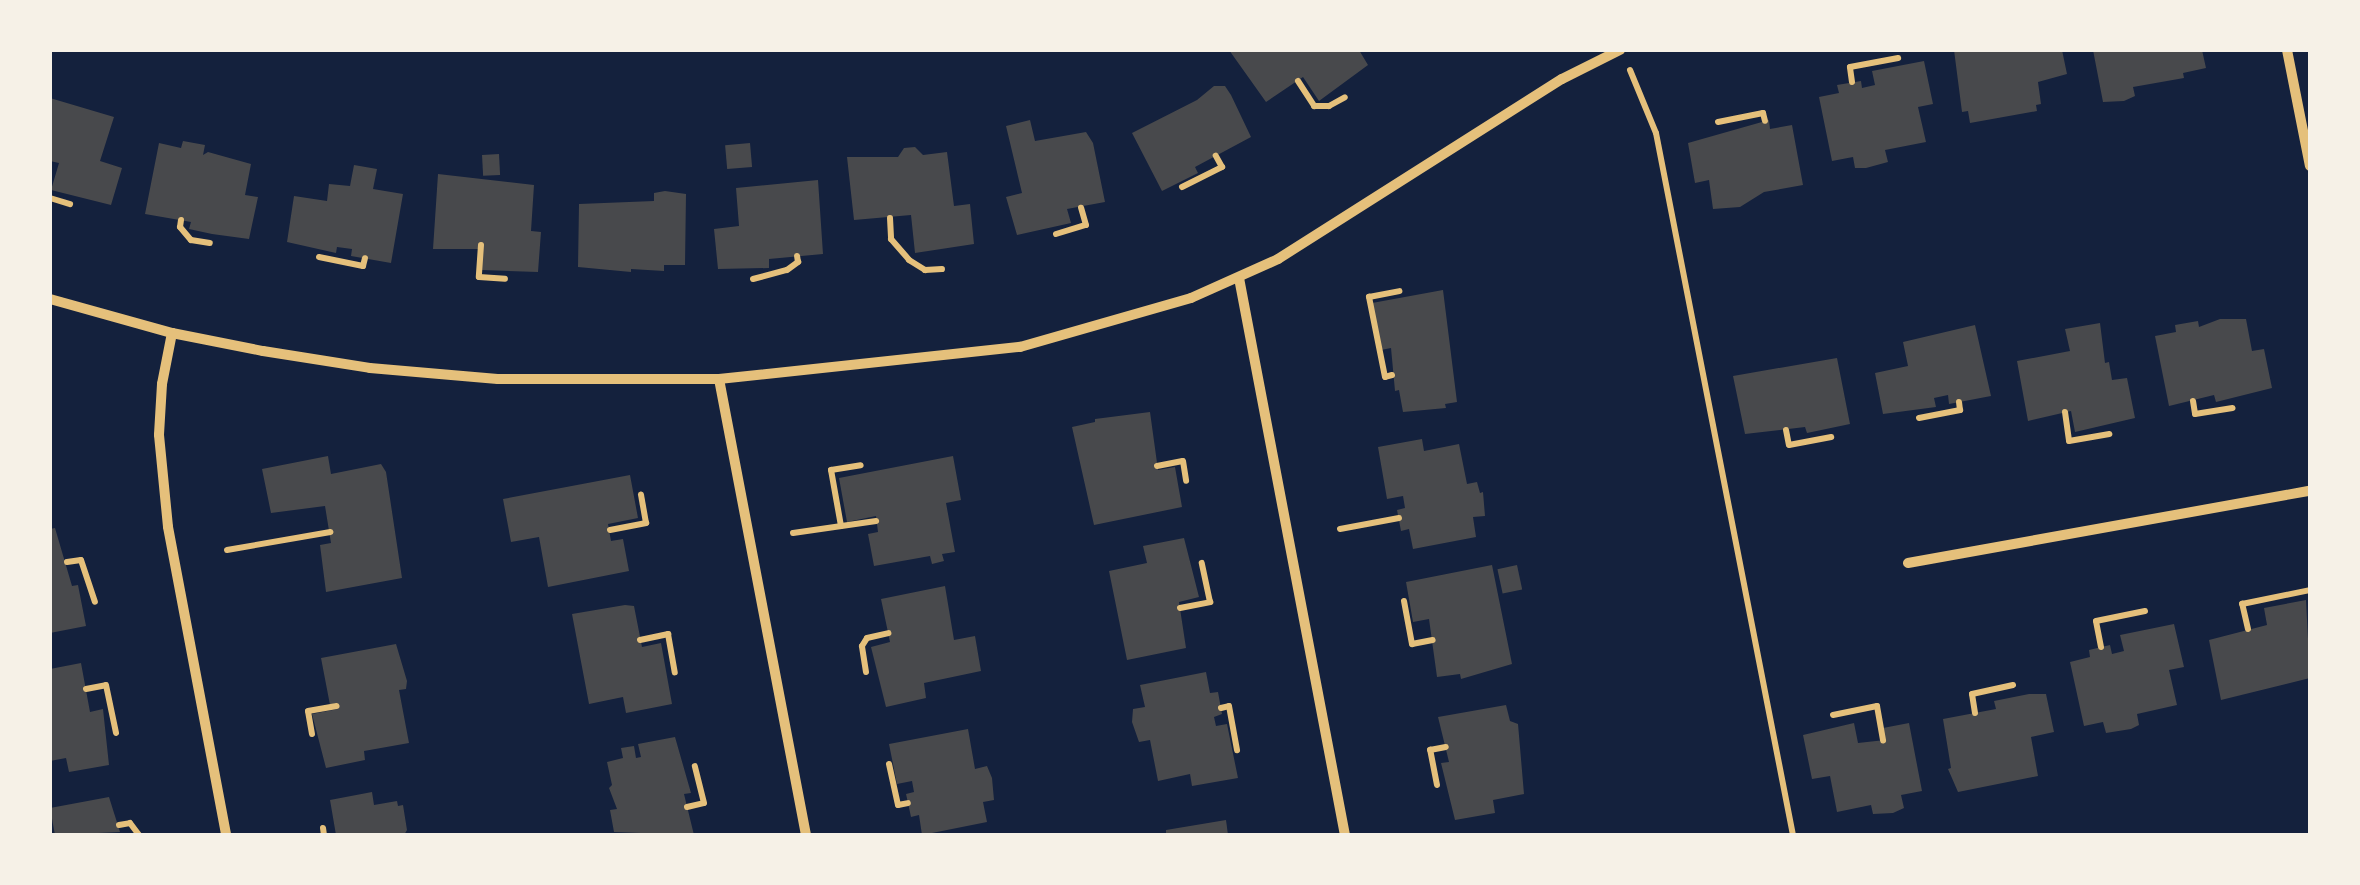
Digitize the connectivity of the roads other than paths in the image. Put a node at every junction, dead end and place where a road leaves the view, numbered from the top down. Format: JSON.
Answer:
{"nodes":[{"id":1,"x":1620,"y":50,"type":"edge"},
{"id":2,"x":2287,"y":50,"type":"edge"},
{"id":3,"x":2310,"y":166,"type":"edge"},
{"id":4,"x":1239,"y":278,"type":"junction"},
{"id":5,"x":50,"y":299,"type":"edge"},
{"id":6,"x":172,"y":333,"type":"junction"},
{"id":7,"x":719,"y":380,"type":"junction"},
{"id":8,"x":2310,"y":491,"type":"edge"},
{"id":9,"x":1908,"y":562,"type":"dead end"},
{"id":10,"x":226,"y":835,"type":"edge"},
{"id":11,"x":806,"y":835,"type":"edge"},
{"id":12,"x":1345,"y":835,"type":"edge"}],
"edges":[{"from":1,"to":4,"type":"street"},
{"from":2,"to":3,"type":"street"},
{"from":4,"to":7,"type":"street"},
{"from":4,"to":12,"type":"street"},
{"from":5,"to":6,"type":"street"},
{"from":6,"to":7,"type":"street"},
{"from":6,"to":10,"type":"street"},
{"from":7,"to":11,"type":"street"},
{"from":8,"to":9,"type":"street"}]}
